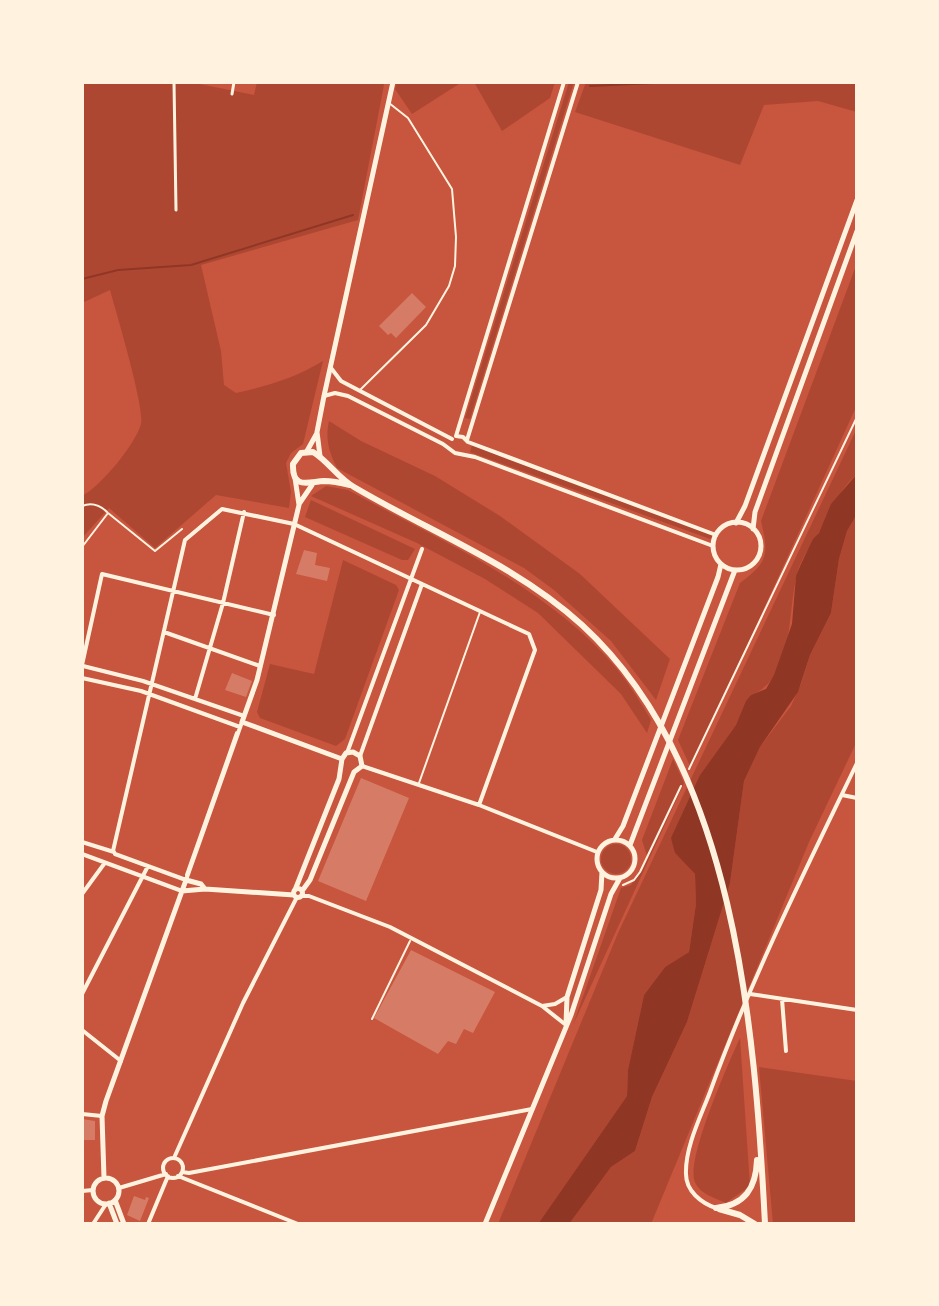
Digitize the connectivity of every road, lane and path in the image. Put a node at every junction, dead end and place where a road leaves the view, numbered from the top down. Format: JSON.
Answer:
{"nodes":[{"id":1,"x":174,"y":82,"type":"edge"},
{"id":2,"x":234,"y":82,"type":"edge"},
{"id":3,"x":390,"y":82,"type":"edge"},
{"id":4,"x":564,"y":82,"type":"edge"},
{"id":5,"x":578,"y":82,"type":"edge"},
{"id":6,"x":232,"y":94,"type":"dead end"},
{"id":7,"x":388,"y":103,"type":"junction"},
{"id":8,"x":857,"y":200,"type":"edge"},
{"id":9,"x":176,"y":210,"type":"dead end"},
{"id":10,"x":857,"y":231,"type":"edge"},
{"id":11,"x":330,"y":365,"type":"junction"},
{"id":12,"x":360,"y":390,"type":"junction"},
{"id":13,"x":324,"y":396,"type":"junction"},
{"id":14,"x":857,"y":417,"type":"edge"},
{"id":15,"x":317,"y":432,"type":"junction"},
{"id":16,"x":454,"y":438,"type":"junction"},
{"id":17,"x":467,"y":441,"type":"junction"},
{"id":18,"x":451,"y":450,"type":"junction"},
{"id":19,"x":307,"y":451,"type":"junction"},
{"id":20,"x":462,"y":453,"type":"junction"},
{"id":21,"x":322,"y":460,"type":"junction"},
{"id":22,"x":295,"y":477,"type":"junction"},
{"id":23,"x":315,"y":483,"type":"junction"},
{"id":24,"x":350,"y":485,"type":"junction"},
{"id":25,"x":299,"y":505,"type":"junction"},
{"id":26,"x":82,"y":506,"type":"edge"},
{"id":27,"x":244,"y":512,"type":"junction"},
{"id":28,"x":108,"y":513,"type":"junction"},
{"id":29,"x":736,"y":523,"type":"junction"},
{"id":30,"x":294,"y":524,"type":"junction"},
{"id":31,"x":182,"y":529,"type":"dead end"},
{"id":32,"x":753,"y":529,"type":"junction"},
{"id":33,"x":716,"y":535,"type":"junction"},
{"id":34,"x":713,"y":546,"type":"junction"},
{"id":35,"x":82,"y":547,"type":"edge"},
{"id":36,"x":422,"y":549,"type":"dead end"},
{"id":37,"x":721,"y":564,"type":"junction"},
{"id":38,"x":735,"y":570,"type":"junction"},
{"id":39,"x":410,"y":578,"type":"junction"},
{"id":40,"x":422,"y":584,"type":"junction"},
{"id":41,"x":174,"y":591,"type":"junction"},
{"id":42,"x":223,"y":603,"type":"junction"},
{"id":43,"x":480,"y":611,"type":"junction"},
{"id":44,"x":274,"y":615,"type":"junction"},
{"id":45,"x":164,"y":632,"type":"junction"},
{"id":46,"x":211,"y":648,"type":"junction"},
{"id":47,"x":82,"y":665,"type":"edge"},
{"id":48,"x":261,"y":666,"type":"junction"},
{"id":49,"x":82,"y":678,"type":"edge"},
{"id":50,"x":152,"y":685,"type":"junction"},
{"id":51,"x":149,"y":694,"type":"junction"},
{"id":52,"x":195,"y":699,"type":"junction"},
{"id":53,"x":242,"y":722,"type":"junction"},
{"id":54,"x":360,"y":756,"type":"junction"},
{"id":55,"x":343,"y":759,"type":"junction"},
{"id":56,"x":857,"y":763,"type":"edge"},
{"id":57,"x":362,"y":766,"type":"junction"},
{"id":58,"x":689,"y":769,"type":"dead end"},
{"id":59,"x":354,"y":772,"type":"junction"},
{"id":60,"x":682,"y":783,"type":"dead end"},
{"id":61,"x":418,"y":785,"type":"junction"},
{"id":62,"x":842,"y":795,"type":"junction"},
{"id":63,"x":857,"y":798,"type":"edge"},
{"id":64,"x":479,"y":805,"type":"junction"},
{"id":65,"x":615,"y":839,"type":"junction"},
{"id":66,"x":82,"y":842,"type":"edge"},
{"id":67,"x":630,"y":845,"type":"junction"},
{"id":68,"x":112,"y":851,"type":"junction"},
{"id":69,"x":597,"y":852,"type":"junction"},
{"id":70,"x":82,"y":854,"type":"edge"},
{"id":71,"x":102,"y":862,"type":"junction"},
{"id":72,"x":111,"y":864,"type":"junction"},
{"id":73,"x":643,"y":865,"type":"dead end"},
{"id":74,"x":148,"y":866,"type":"junction"},
{"id":75,"x":602,"y":872,"type":"junction"},
{"id":76,"x":143,"y":876,"type":"junction"},
{"id":77,"x":620,"y":878,"type":"junction"},
{"id":78,"x":186,"y":880,"type":"junction"},
{"id":79,"x":205,"y":889,"type":"junction"},
{"id":80,"x":182,"y":891,"type":"junction"},
{"id":81,"x":82,"y":894,"type":"edge"},
{"id":82,"x":298,"y":894,"type":"junction"},
{"id":83,"x":412,"y":938,"type":"junction"},
{"id":84,"x":82,"y":994,"type":"edge"},
{"id":85,"x":750,"y":994,"type":"junction"},
{"id":86,"x":567,"y":997,"type":"junction"},
{"id":87,"x":782,"y":999,"type":"junction"},
{"id":88,"x":542,"y":1006,"type":"junction"},
{"id":89,"x":857,"y":1010,"type":"edge"},
{"id":90,"x":372,"y":1019,"type":"dead end"},
{"id":91,"x":566,"y":1025,"type":"junction"},
{"id":92,"x":82,"y":1030,"type":"edge"},
{"id":93,"x":786,"y":1051,"type":"dead end"},
{"id":94,"x":121,"y":1061,"type":"junction"},
{"id":95,"x":532,"y":1109,"type":"junction"},
{"id":96,"x":82,"y":1114,"type":"edge"},
{"id":97,"x":102,"y":1116,"type":"junction"},
{"id":98,"x":759,"y":1139,"type":"junction"},
{"id":99,"x":174,"y":1158,"type":"junction"},
{"id":100,"x":180,"y":1174,"type":"junction"},
{"id":101,"x":167,"y":1175,"type":"junction"},
{"id":102,"x":104,"y":1178,"type":"junction"},
{"id":103,"x":119,"y":1188,"type":"junction"},
{"id":104,"x":93,"y":1190,"type":"junction"},
{"id":105,"x":82,"y":1191,"type":"edge"},
{"id":106,"x":110,"y":1202,"type":"junction"},
{"id":107,"x":716,"y":1208,"type":"junction"},
{"id":108,"x":93,"y":1224,"type":"edge"},
{"id":109,"x":117,"y":1224,"type":"edge"},
{"id":110,"x":124,"y":1224,"type":"edge"},
{"id":111,"x":148,"y":1224,"type":"edge"},
{"id":112,"x":298,"y":1224,"type":"edge"},
{"id":113,"x":485,"y":1224,"type":"edge"},
{"id":114,"x":755,"y":1224,"type":"edge"},
{"id":115,"x":767,"y":1224,"type":"edge"}],
"edges":[{"from":1,"to":9,"type":"street"},
{"from":2,"to":6,"type":"street"},
{"from":3,"to":7,"type":"street"},
{"from":4,"to":16,"type":"street"},
{"from":5,"to":17,"type":"street"},
{"from":7,"to":11,"type":"street"},
{"from":7,"to":12,"type":"lane"},
{"from":8,"to":29,"type":"street"},
{"from":10,"to":32,"type":"street"},
{"from":11,"to":12,"type":"street"},
{"from":11,"to":13,"type":"street"},
{"from":12,"to":16,"type":"street"},
{"from":13,"to":15,"type":"street"},
{"from":13,"to":18,"type":"street"},
{"from":14,"to":58,"type":"path"},
{"from":15,"to":19,"type":"street"},
{"from":15,"to":21,"type":"street"},
{"from":16,"to":17,"type":"street"},
{"from":16,"to":18,"type":"street"},
{"from":17,"to":20,"type":"street"},
{"from":17,"to":33,"type":"street"},
{"from":18,"to":20,"type":"street"},
{"from":19,"to":21,"type":"main road"},
{"from":19,"to":22,"type":"main road"},
{"from":20,"to":34,"type":"street"},
{"from":21,"to":23,"type":"main road"},
{"from":21,"to":24,"type":"main road"},
{"from":22,"to":23,"type":"main road"},
{"from":22,"to":25,"type":"street"},
{"from":23,"to":24,"type":"main road"},
{"from":23,"to":25,"type":"street"},
{"from":24,"to":98,"type":"main road"},
{"from":25,"to":30,"type":"street"},
{"from":26,"to":28,"type":"path"},
{"from":27,"to":30,"type":"street"},
{"from":27,"to":41,"type":"street"},
{"from":27,"to":42,"type":"street"},
{"from":28,"to":31,"type":"path"},
{"from":28,"to":35,"type":"path"},
{"from":29,"to":32,"type":"street"},
{"from":29,"to":33,"type":"street"},
{"from":30,"to":39,"type":"street"},
{"from":30,"to":44,"type":"street"},
{"from":32,"to":38,"type":"street"},
{"from":33,"to":34,"type":"street"},
{"from":34,"to":37,"type":"street"},
{"from":36,"to":39,"type":"street"},
{"from":37,"to":38,"type":"street"},
{"from":37,"to":65,"type":"street"},
{"from":38,"to":67,"type":"street"},
{"from":39,"to":40,"type":"street"},
{"from":39,"to":55,"type":"street"},
{"from":40,"to":43,"type":"street"},
{"from":40,"to":54,"type":"street"},
{"from":41,"to":42,"type":"street"},
{"from":41,"to":45,"type":"street"},
{"from":41,"to":47,"type":"street"},
{"from":42,"to":44,"type":"street"},
{"from":42,"to":46,"type":"street"},
{"from":43,"to":61,"type":"lane"},
{"from":43,"to":64,"type":"street"},
{"from":44,"to":48,"type":"street"},
{"from":45,"to":46,"type":"street"},
{"from":45,"to":50,"type":"street"},
{"from":46,"to":48,"type":"street"},
{"from":46,"to":52,"type":"street"},
{"from":47,"to":50,"type":"street"},
{"from":48,"to":53,"type":"street"},
{"from":49,"to":51,"type":"street"},
{"from":50,"to":51,"type":"street"},
{"from":50,"to":52,"type":"street"},
{"from":51,"to":53,"type":"street"},
{"from":51,"to":68,"type":"street"},
{"from":52,"to":53,"type":"street"},
{"from":53,"to":55,"type":"street"},
{"from":53,"to":78,"type":"street"},
{"from":54,"to":55,"type":"street"},
{"from":54,"to":57,"type":"street"},
{"from":55,"to":59,"type":"street"},
{"from":55,"to":82,"type":"street"},
{"from":56,"to":62,"type":"street"},
{"from":57,"to":59,"type":"street"},
{"from":57,"to":61,"type":"street"},
{"from":59,"to":82,"type":"street"},
{"from":60,"to":73,"type":"path"},
{"from":61,"to":64,"type":"street"},
{"from":62,"to":63,"type":"street"},
{"from":62,"to":85,"type":"street"},
{"from":64,"to":69,"type":"street"},
{"from":65,"to":67,"type":"street"},
{"from":65,"to":69,"type":"street"},
{"from":66,"to":68,"type":"street"},
{"from":67,"to":77,"type":"street"},
{"from":68,"to":71,"type":"street"},
{"from":68,"to":72,"type":"street"},
{"from":68,"to":74,"type":"street"},
{"from":69,"to":75,"type":"street"},
{"from":70,"to":71,"type":"street"},
{"from":71,"to":72,"type":"street"},
{"from":71,"to":81,"type":"street"},
{"from":72,"to":76,"type":"street"},
{"from":74,"to":76,"type":"street"},
{"from":74,"to":78,"type":"street"},
{"from":75,"to":77,"type":"street"},
{"from":75,"to":86,"type":"street"},
{"from":76,"to":80,"type":"street"},
{"from":76,"to":84,"type":"street"},
{"from":77,"to":91,"type":"street"},
{"from":78,"to":79,"type":"street"},
{"from":78,"to":80,"type":"street"},
{"from":79,"to":80,"type":"street"},
{"from":79,"to":82,"type":"street"},
{"from":80,"to":94,"type":"street"},
{"from":82,"to":83,"type":"street"},
{"from":82,"to":99,"type":"street"},
{"from":83,"to":88,"type":"street"},
{"from":83,"to":90,"type":"lane"},
{"from":85,"to":87,"type":"street"},
{"from":85,"to":107,"type":"street"},
{"from":86,"to":88,"type":"street"},
{"from":86,"to":91,"type":"street"},
{"from":87,"to":89,"type":"street"},
{"from":87,"to":93,"type":"street"},
{"from":88,"to":91,"type":"street"},
{"from":91,"to":95,"type":"street"},
{"from":92,"to":94,"type":"street"},
{"from":94,"to":97,"type":"street"},
{"from":95,"to":100,"type":"street"},
{"from":95,"to":113,"type":"street"},
{"from":96,"to":97,"type":"street"},
{"from":97,"to":102,"type":"street"},
{"from":98,"to":107,"type":"main road"},
{"from":98,"to":115,"type":"main road"},
{"from":99,"to":100,"type":"street"},
{"from":99,"to":101,"type":"street"},
{"from":100,"to":101,"type":"street"},
{"from":100,"to":112,"type":"street"},
{"from":101,"to":103,"type":"street"},
{"from":101,"to":111,"type":"street"},
{"from":102,"to":103,"type":"street"},
{"from":102,"to":104,"type":"street"},
{"from":103,"to":106,"type":"street"},
{"from":104,"to":105,"type":"street"},
{"from":104,"to":106,"type":"street"},
{"from":106,"to":108,"type":"street"},
{"from":106,"to":109,"type":"street"},
{"from":106,"to":110,"type":"street"},
{"from":107,"to":114,"type":"main road"}]}
